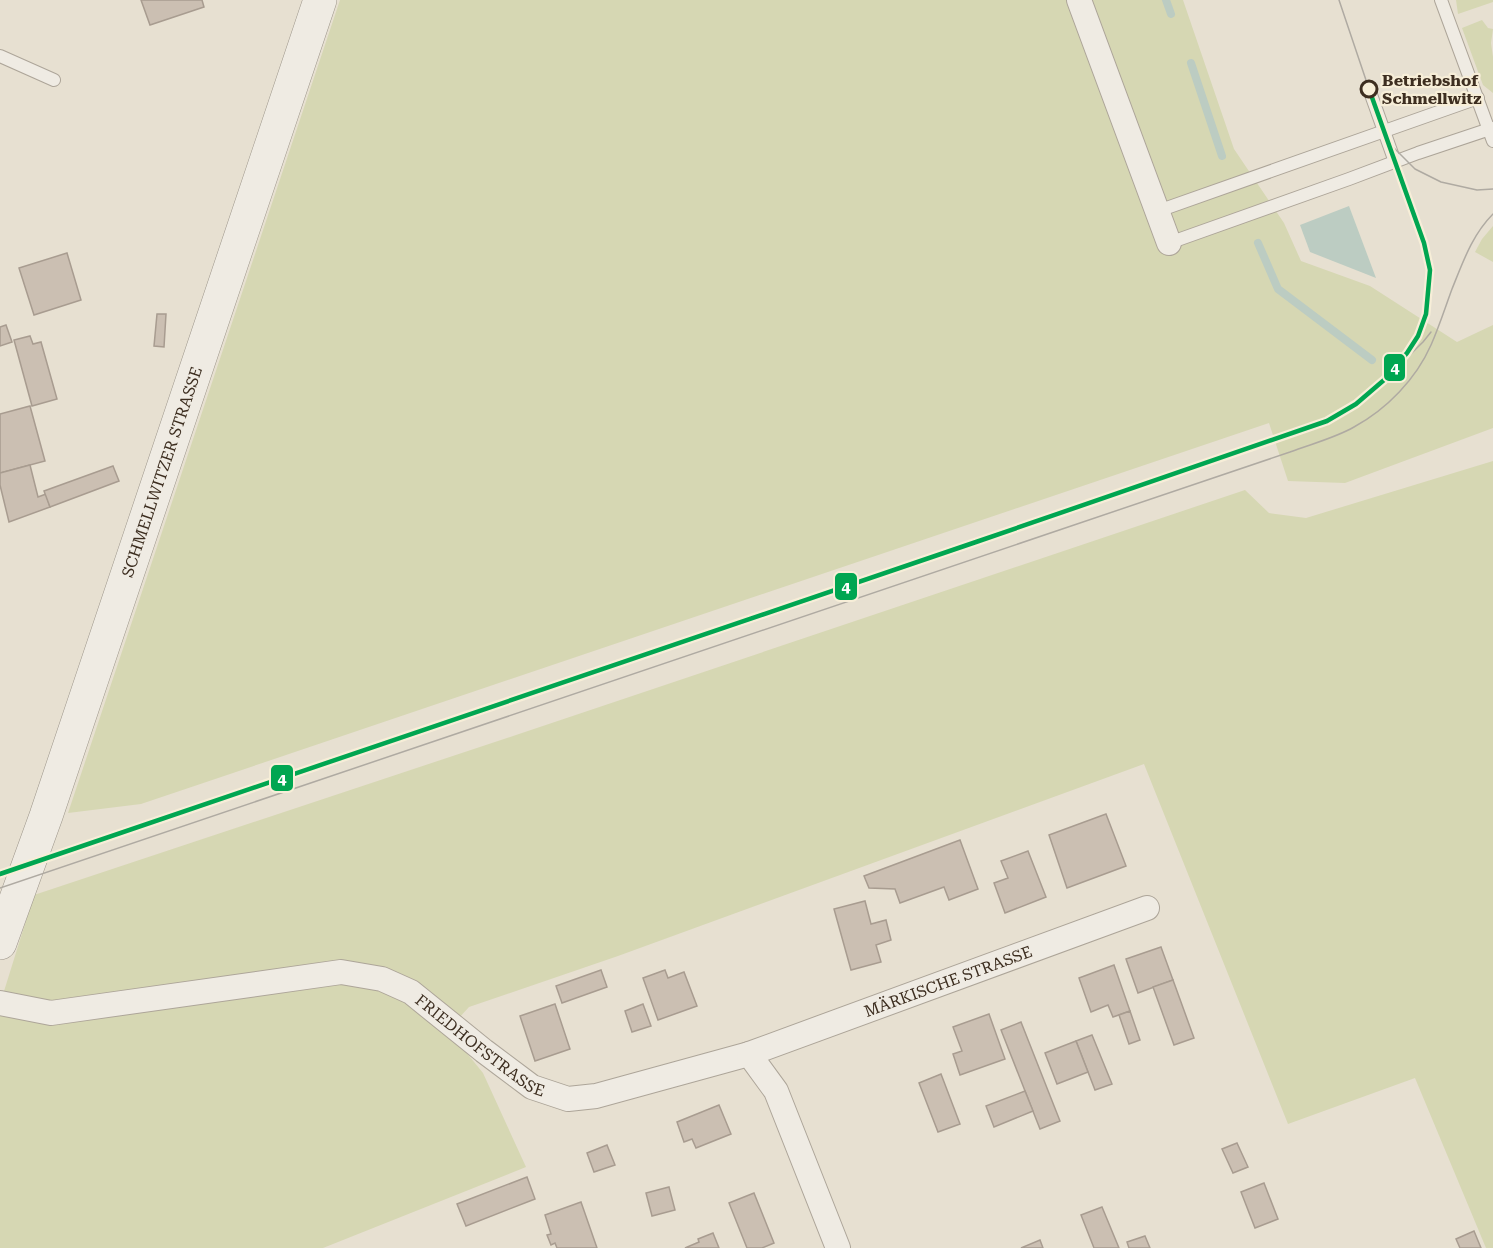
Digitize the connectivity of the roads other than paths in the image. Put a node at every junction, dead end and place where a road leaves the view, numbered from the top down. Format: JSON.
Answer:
{"nodes":[{"id":1,"x":320,"y":0,"type":"edge"},
{"id":2,"x":1079,"y":0,"type":"edge"},
{"id":3,"x":1441,"y":0,"type":"edge"},
{"id":4,"x":0,"y":56,"type":"edge"},
{"id":5,"x":54,"y":80,"type":"dead end"},
{"id":6,"x":1369,"y":89,"type":"dead end"},
{"id":7,"x":1478,"y":98,"type":"junction"},
{"id":8,"x":1384,"y":132,"type":"junction"},
{"id":9,"x":1492,"y":133,"type":"edge"},
{"id":10,"x":1395,"y":162,"type":"junction"},
{"id":11,"x":1158,"y":212,"type":"junction"},
{"id":12,"x":1169,"y":243,"type":"joint"},
{"id":13,"x":1147,"y":908,"type":"dead end"},
{"id":14,"x":0,"y":943,"type":"edge"},
{"id":15,"x":0,"y":1003,"type":"edge"},
{"id":16,"x":749,"y":1054,"type":"junction"},
{"id":17,"x":838,"y":1248,"type":"edge"}],
"edges":[{"from":1,"to":14,"type":"street","name":"SCHMELLWITZER STRASSE"},
{"from":2,"to":11,"type":"street"},
{"from":3,"to":7,"type":"lane"},
{"from":4,"to":5,"type":"lane"},
{"from":6,"to":8,"type":"lane"},
{"from":7,"to":8,"type":"lane"},
{"from":7,"to":9,"type":"lane"},
{"from":8,"to":10,"type":"lane"},
{"from":8,"to":11,"type":"lane"},
{"from":9,"to":10,"type":"lane"},
{"from":10,"to":12,"type":"lane"},
{"from":11,"to":12,"type":"street"},
{"from":13,"to":16,"type":"street","name":"MÄRKISCHE STRASSE"},
{"from":15,"to":16,"type":"street","name":"FRIEDHOFSTRASSE"},
{"from":16,"to":17,"type":"street"}]}
